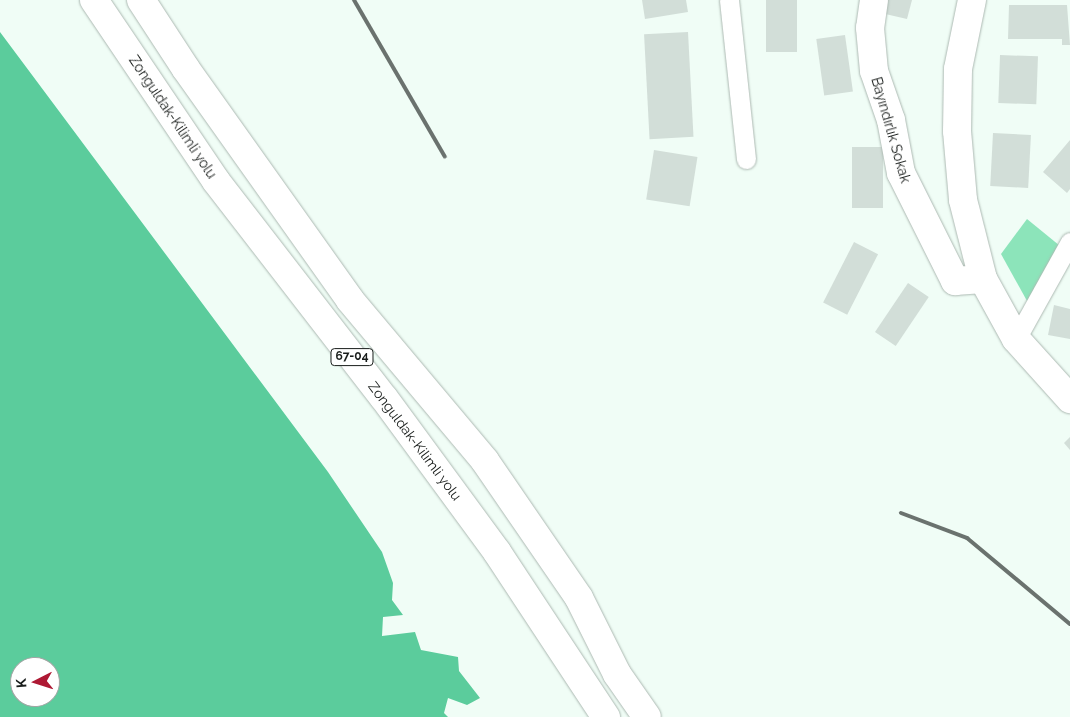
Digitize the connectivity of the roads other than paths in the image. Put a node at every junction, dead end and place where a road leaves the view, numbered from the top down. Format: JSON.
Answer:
{"nodes":[{"id":1,"x":94,"y":0,"type":"edge"},
{"id":2,"x":141,"y":0,"type":"edge"},
{"id":3,"x":729,"y":0,"type":"edge"},
{"id":4,"x":874,"y":0,"type":"edge"},
{"id":5,"x":973,"y":3,"type":"edge"},
{"id":6,"x":746,"y":159,"type":"dead end"},
{"id":7,"x":1070,"y":242,"type":"edge"},
{"id":8,"x":983,"y":279,"type":"junction"},
{"id":9,"x":1016,"y":339,"type":"junction"},
{"id":10,"x":1070,"y":399,"type":"edge"},
{"id":11,"x":606,"y":717,"type":"edge"},
{"id":12,"x":647,"y":717,"type":"edge"}],
"edges":[{"from":1,"to":11,"type":"main road","name":"Zonguldak-Kilimli yolu","number":"67-04"},
{"from":2,"to":12,"type":"main road","number":"67-04"},
{"from":3,"to":6,"type":"street"},
{"from":4,"to":8,"type":"main road","name":"Bayındırlık Sokak"},
{"from":5,"to":8,"type":"main road"},
{"from":7,"to":9,"type":"street"},
{"from":8,"to":9,"type":"main road"},
{"from":9,"to":10,"type":"main road"}]}
